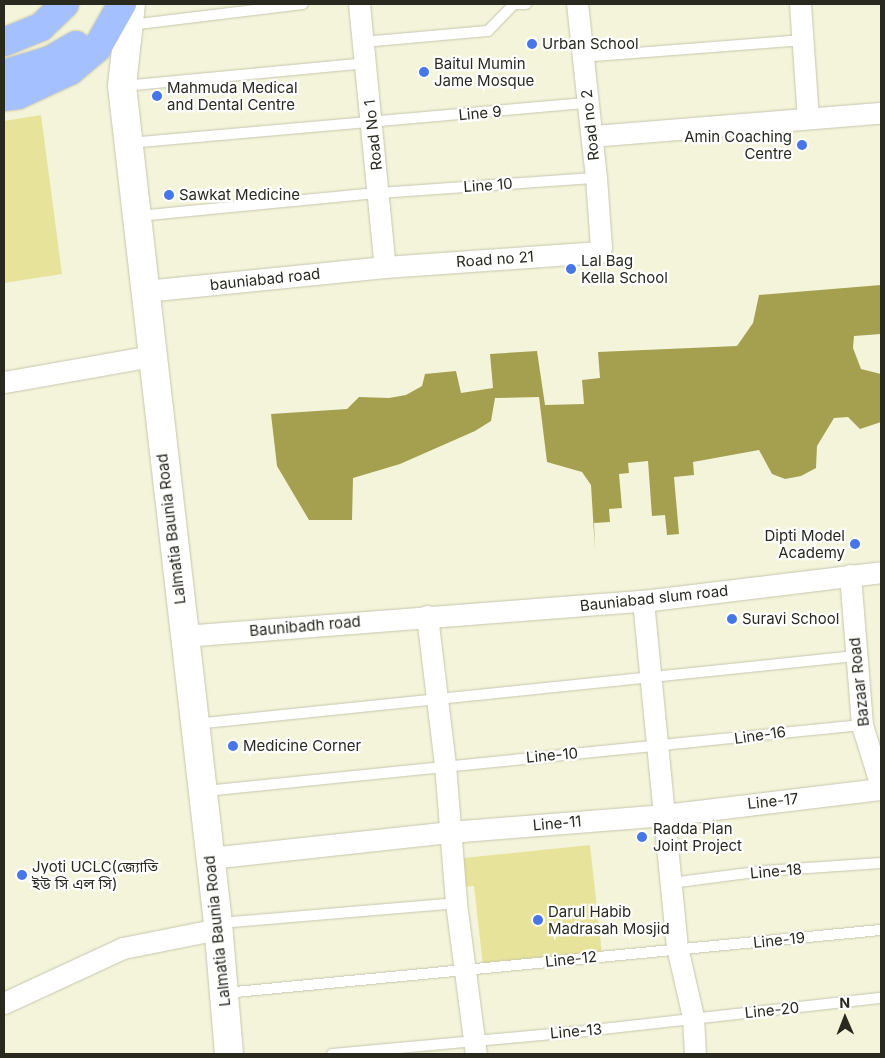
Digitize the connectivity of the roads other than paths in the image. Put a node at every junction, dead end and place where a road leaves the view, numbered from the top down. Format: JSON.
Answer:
{"nodes":[{"id":1,"x":65,"y":4,"type":"edge"},
{"id":2,"x":106,"y":4,"type":"edge"},
{"id":3,"x":303,"y":4,"type":"edge"},
{"id":4,"x":359,"y":4,"type":"edge"},
{"id":5,"x":526,"y":4,"type":"edge"},
{"id":6,"x":577,"y":4,"type":"edge"},
{"id":7,"x":800,"y":4,"type":"edge"},
{"id":8,"x":128,"y":11,"type":"edge"},
{"id":9,"x":802,"y":40,"type":"junction"},
{"id":10,"x":370,"y":41,"type":"junction"},
{"id":11,"x":4,"y":42,"type":"edge"},
{"id":12,"x":583,"y":57,"type":"junction"},
{"id":13,"x":365,"y":63,"type":"junction"},
{"id":14,"x":4,"y":74,"type":"edge"},
{"id":15,"x":122,"y":86,"type":"junction"},
{"id":16,"x":4,"y":97,"type":"edge"},
{"id":17,"x":588,"y":103,"type":"junction"},
{"id":18,"x":881,"y":113,"type":"edge"},
{"id":19,"x":808,"y":117,"type":"junction"},
{"id":20,"x":372,"y":123,"type":"junction"},
{"id":21,"x":592,"y":136,"type":"junction"},
{"id":22,"x":127,"y":143,"type":"junction"},
{"id":23,"x":596,"y":178,"type":"junction"},
{"id":24,"x":379,"y":193,"type":"junction"},
{"id":25,"x":137,"y":216,"type":"junction"},
{"id":26,"x":601,"y":247,"type":"joint"},
{"id":27,"x":385,"y":267,"type":"junction"},
{"id":28,"x":145,"y":291,"type":"junction"},
{"id":29,"x":151,"y":356,"type":"junction"},
{"id":30,"x":4,"y":382,"type":"edge"},
{"id":31,"x":881,"y":572,"type":"edge"},
{"id":32,"x":850,"y":575,"type":"junction"},
{"id":33,"x":643,"y":601,"type":"junction"},
{"id":34,"x":426,"y":616,"type":"junction"},
{"id":35,"x":184,"y":636,"type":"junction"},
{"id":36,"x":856,"y":656,"type":"junction"},
{"id":37,"x":652,"y":677,"type":"junction"},
{"id":38,"x":437,"y":699,"type":"junction"},
{"id":39,"x":194,"y":724,"type":"junction"},
{"id":40,"x":862,"y":725,"type":"junction"},
{"id":41,"x":658,"y":746,"type":"junction"},
{"id":42,"x":445,"y":766,"type":"junction"},
{"id":43,"x":881,"y":786,"type":"edge"},
{"id":44,"x":881,"y":790,"type":"edge"},
{"id":45,"x":202,"y":791,"type":"junction"},
{"id":46,"x":665,"y":815,"type":"junction"},
{"id":47,"x":449,"y":832,"type":"junction"},
{"id":48,"x":210,"y":858,"type":"junction"},
{"id":49,"x":881,"y":863,"type":"edge"},
{"id":50,"x":671,"y":883,"type":"junction"},
{"id":51,"x":456,"y":903,"type":"junction"},
{"id":52,"x":218,"y":926,"type":"junction"},
{"id":53,"x":881,"y":930,"type":"edge"},
{"id":54,"x":677,"y":947,"type":"junction"},
{"id":55,"x":465,"y":970,"type":"junction"},
{"id":56,"x":224,"y":993,"type":"junction"},
{"id":57,"x":881,"y":998,"type":"edge"},
{"id":58,"x":4,"y":1003,"type":"edge"},
{"id":59,"x":685,"y":1018,"type":"junction"},
{"id":60,"x":475,"y":1047,"type":"edge"},
{"id":61,"x":229,"y":1054,"type":"edge"},
{"id":62,"x":332,"y":1054,"type":"edge"},
{"id":63,"x":695,"y":1054,"type":"edge"}],
"edges":[{"from":1,"to":11,"type":"main road"},
{"from":2,"to":14,"type":"main road"},
{"from":3,"to":8,"type":"lane"},
{"from":4,"to":10,"type":"street","name":"Road No 1"},
{"from":5,"to":10,"type":"lane"},
{"from":6,"to":12,"type":"street","name":"Road no 2"},
{"from":7,"to":9,"type":"street"},
{"from":8,"to":15,"type":"street","name":"Lalmatia Baunia Road"},
{"from":8,"to":16,"type":"main road"},
{"from":9,"to":12,"type":"lane"},
{"from":9,"to":19,"type":"street"},
{"from":10,"to":13,"type":"street","name":"Road No 1"},
{"from":12,"to":17,"type":"street","name":"Road no 2"},
{"from":13,"to":15,"type":"lane"},
{"from":13,"to":20,"type":"street","name":"Road No 1"},
{"from":15,"to":22,"type":"street","name":"Lalmatia Baunia Road"},
{"from":17,"to":20,"type":"lane","name":"Line 9"},
{"from":17,"to":21,"type":"street","name":"Road no 2"},
{"from":18,"to":19,"type":"street"},
{"from":19,"to":21,"type":"street"},
{"from":20,"to":22,"type":"lane","name":"Line 9"},
{"from":20,"to":24,"type":"street","name":"Road No 1"},
{"from":21,"to":23,"type":"street","name":"Road no 2"},
{"from":22,"to":25,"type":"street","name":"Lalmatia Baunia Road"},
{"from":23,"to":24,"type":"lane","name":"Line 10"},
{"from":23,"to":26,"type":"street","name":"Road no 2"},
{"from":24,"to":25,"type":"lane","name":"Line 10"},
{"from":24,"to":27,"type":"street","name":"Road No 1"},
{"from":25,"to":28,"type":"street","name":"Lalmatia Baunia Road"},
{"from":26,"to":27,"type":"street","name":"Road no 21"},
{"from":27,"to":28,"type":"street","name":"bauniabad road"},
{"from":28,"to":29,"type":"street","name":"Lalmatia Baunia Road"},
{"from":29,"to":30,"type":"street"},
{"from":29,"to":35,"type":"street","name":"Lalmatia Baunia Road"},
{"from":31,"to":32,"type":"street","name":"Bauniabad slum road"},
{"from":32,"to":33,"type":"street","name":"Bauniabad slum road"},
{"from":32,"to":36,"type":"street","name":"Bazaar Road"},
{"from":33,"to":34,"type":"street","name":"Bauniabad slum road"},
{"from":33,"to":37,"type":"street"},
{"from":34,"to":35,"type":"street","name":"Baunibadh road"},
{"from":34,"to":38,"type":"street"},
{"from":35,"to":39,"type":"street","name":"Lalmatia Baunia Road"},
{"from":36,"to":37,"type":"lane"},
{"from":36,"to":40,"type":"street","name":"Bazaar Road"},
{"from":37,"to":38,"type":"lane"},
{"from":37,"to":41,"type":"street"},
{"from":38,"to":39,"type":"lane"},
{"from":38,"to":42,"type":"street"},
{"from":39,"to":45,"type":"street","name":"Lalmatia Baunia Road"},
{"from":40,"to":41,"type":"lane","name":"Line-16"},
{"from":40,"to":43,"type":"street","name":"Bazaar Road"},
{"from":41,"to":42,"type":"lane","name":"Line-10"},
{"from":41,"to":46,"type":"street"},
{"from":42,"to":45,"type":"lane","name":"Line-10"},
{"from":42,"to":47,"type":"street"},
{"from":44,"to":46,"type":"street","name":"Line-17"},
{"from":45,"to":48,"type":"street","name":"Lalmatia Baunia Road"},
{"from":46,"to":47,"type":"street","name":"Line-11"},
{"from":46,"to":50,"type":"street"},
{"from":47,"to":48,"type":"street","name":"Line-11"},
{"from":47,"to":51,"type":"street"},
{"from":48,"to":52,"type":"street","name":"Lalmatia Baunia Road"},
{"from":49,"to":50,"type":"lane","name":"Line-18"},
{"from":50,"to":54,"type":"street"},
{"from":51,"to":52,"type":"lane"},
{"from":51,"to":55,"type":"street"},
{"from":52,"to":56,"type":"street","name":"Lalmatia Baunia Road"},
{"from":52,"to":58,"type":"street"},
{"from":53,"to":54,"type":"lane","name":"Line-19"},
{"from":54,"to":55,"type":"lane","name":"Line-12"},
{"from":54,"to":59,"type":"street"},
{"from":55,"to":56,"type":"lane","name":"Line-12"},
{"from":55,"to":60,"type":"street"},
{"from":56,"to":61,"type":"street","name":"Lalmatia Baunia Road"},
{"from":57,"to":59,"type":"lane","name":"Line-20"},
{"from":59,"to":60,"type":"lane","name":"Line-13"},
{"from":59,"to":63,"type":"street"},
{"from":60,"to":62,"type":"lane","name":"Line-13"}]}
